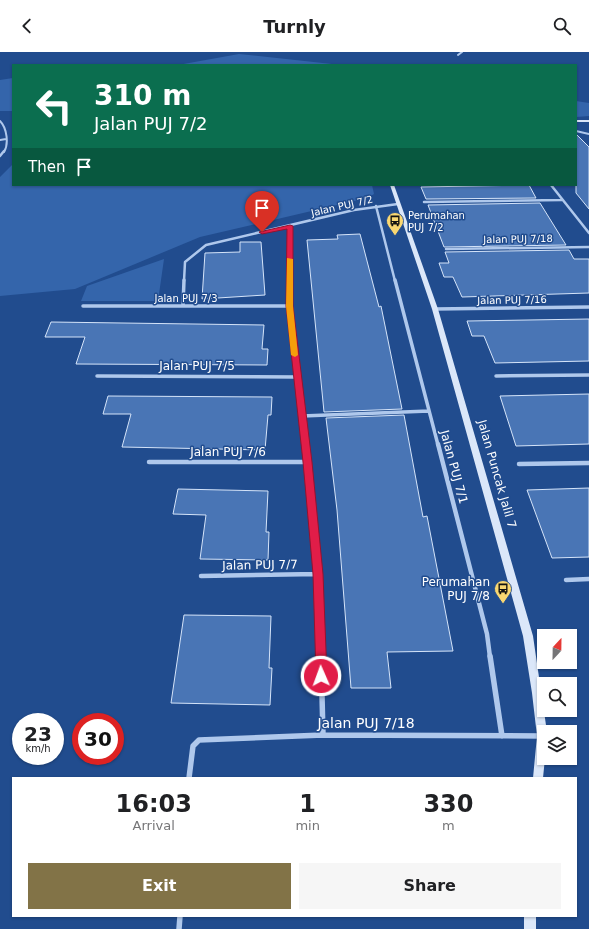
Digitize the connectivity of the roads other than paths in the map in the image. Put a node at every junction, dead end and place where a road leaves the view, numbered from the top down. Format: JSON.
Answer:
{"nodes":[{"id":1,"x":462,"y":52,"type":"edge"},
{"id":2,"x":458,"y":55,"type":"dead end"},
{"id":3,"x":0,"y":121,"type":"edge"},
{"id":4,"x":589,"y":121,"type":"edge"},
{"id":5,"x":577,"y":122,"type":"edge"},
{"id":6,"x":577,"y":131,"type":"edge"},
{"id":7,"x":589,"y":134,"type":"edge"},
{"id":8,"x":6,"y":139,"type":"junction"},
{"id":9,"x":0,"y":140,"type":"edge"},
{"id":10,"x":0,"y":156,"type":"edge"},
{"id":11,"x":392,"y":186,"type":"edge"},
{"id":12,"x":552,"y":186,"type":"edge"},
{"id":13,"x":562,"y":200,"type":"junction"},
{"id":14,"x":424,"y":202,"type":"dead end"},
{"id":15,"x":398,"y":204,"type":"junction"},
{"id":16,"x":376,"y":206,"type":"junction"},
{"id":17,"x":290,"y":226,"type":"junction"},
{"id":18,"x":589,"y":233,"type":"edge"},
{"id":19,"x":589,"y":247,"type":"edge"},
{"id":20,"x":446,"y":249,"type":"dead end"},
{"id":21,"x":83,"y":306,"type":"dead end"},
{"id":22,"x":183,"y":306,"type":"junction"},
{"id":23,"x":289,"y":306,"type":"junction"},
{"id":24,"x":589,"y":307,"type":"edge"},
{"id":25,"x":435,"y":309,"type":"junction"},
{"id":26,"x":589,"y":375,"type":"edge"},
{"id":27,"x":98,"y":376,"type":"dead end"},
{"id":28,"x":496,"y":376,"type":"dead end"},
{"id":29,"x":297,"y":377,"type":"junction"},
{"id":30,"x":429,"y":411,"type":"junction"},
{"id":31,"x":302,"y":416,"type":"junction"},
{"id":32,"x":149,"y":462,"type":"dead end"},
{"id":33,"x":308,"y":462,"type":"junction"},
{"id":34,"x":589,"y":463,"type":"edge"},
{"id":35,"x":519,"y":464,"type":"dead end"},
{"id":36,"x":318,"y":574,"type":"junction"},
{"id":37,"x":201,"y":576,"type":"dead end"},
{"id":38,"x":589,"y":579,"type":"edge"},
{"id":39,"x":566,"y":580,"type":"dead end"},
{"id":40,"x":541,"y":725,"type":"edge"},
{"id":41,"x":323,"y":735,"type":"junction"},
{"id":42,"x":502,"y":736,"type":"junction"},
{"id":43,"x":537,"y":736,"type":"edge"},
{"id":44,"x":539,"y":765,"type":"edge"},
{"id":45,"x":189,"y":777,"type":"edge"},
{"id":46,"x":538,"y":777,"type":"edge"},
{"id":47,"x":180,"y":917,"type":"edge"},
{"id":48,"x":530,"y":917,"type":"edge"},
{"id":49,"x":179,"y":929,"type":"edge"},
{"id":50,"x":530,"y":929,"type":"edge"}],
"edges":[{"from":1,"to":2,"type":"street"},
{"from":3,"to":8,"type":"street"},
{"from":4,"to":5,"type":"street"},
{"from":6,"to":7,"type":"street"},
{"from":8,"to":9,"type":"street"},
{"from":8,"to":10,"type":"street"},
{"from":11,"to":15,"type":"street","name":"Jalan Puncak Jalil 7"},
{"from":12,"to":13,"type":"street"},
{"from":13,"to":14,"type":"street"},
{"from":13,"to":18,"type":"street"},
{"from":15,"to":16,"type":"street","name":"Jalan PUJ 7/2"},
{"from":15,"to":25,"type":"street","name":"Jalan Puncak Jalil 7"},
{"from":16,"to":17,"type":"street","name":"Jalan PUJ 7/2"},
{"from":16,"to":30,"type":"street","name":"Jalan PUJ 7/1"},
{"from":17,"to":22,"type":"street","name":"Jalan PUJ 7/2"},
{"from":17,"to":23,"type":"street"},
{"from":19,"to":20,"type":"street","name":"Jalan PUJ 7/18"},
{"from":21,"to":22,"type":"street","name":"Jalan PUJ 7/3"},
{"from":22,"to":23,"type":"street","name":"Jalan PUJ 7/3"},
{"from":23,"to":29,"type":"street"},
{"from":24,"to":25,"type":"street","name":"Jalan PUJ 7/16"},
{"from":25,"to":40,"type":"street","name":"Jalan Puncak Jalil 7"},
{"from":26,"to":28,"type":"street"},
{"from":27,"to":29,"type":"street","name":"Jalan PUJ 7/5"},
{"from":29,"to":31,"type":"street"},
{"from":30,"to":31,"type":"street"},
{"from":30,"to":42,"type":"street","name":"Jalan PUJ 7/1"},
{"from":31,"to":33,"type":"street"},
{"from":32,"to":33,"type":"street","name":"Jalan PUJ 7/6"},
{"from":33,"to":36,"type":"street"},
{"from":34,"to":35,"type":"street"},
{"from":36,"to":37,"type":"street","name":"Jalan PUJ 7/7"},
{"from":36,"to":41,"type":"street"},
{"from":38,"to":39,"type":"street"},
{"from":41,"to":42,"type":"street","name":"Jalan PUJ 7/18"},
{"from":41,"to":45,"type":"street","name":"Jalan PUJ 7/18"},
{"from":42,"to":43,"type":"street","name":"Jalan PUJ 7/18"},
{"from":44,"to":46,"type":"street","name":"Jalan Puncak Jalil 7"},
{"from":47,"to":49,"type":"street"},
{"from":48,"to":50,"type":"street"}]}
